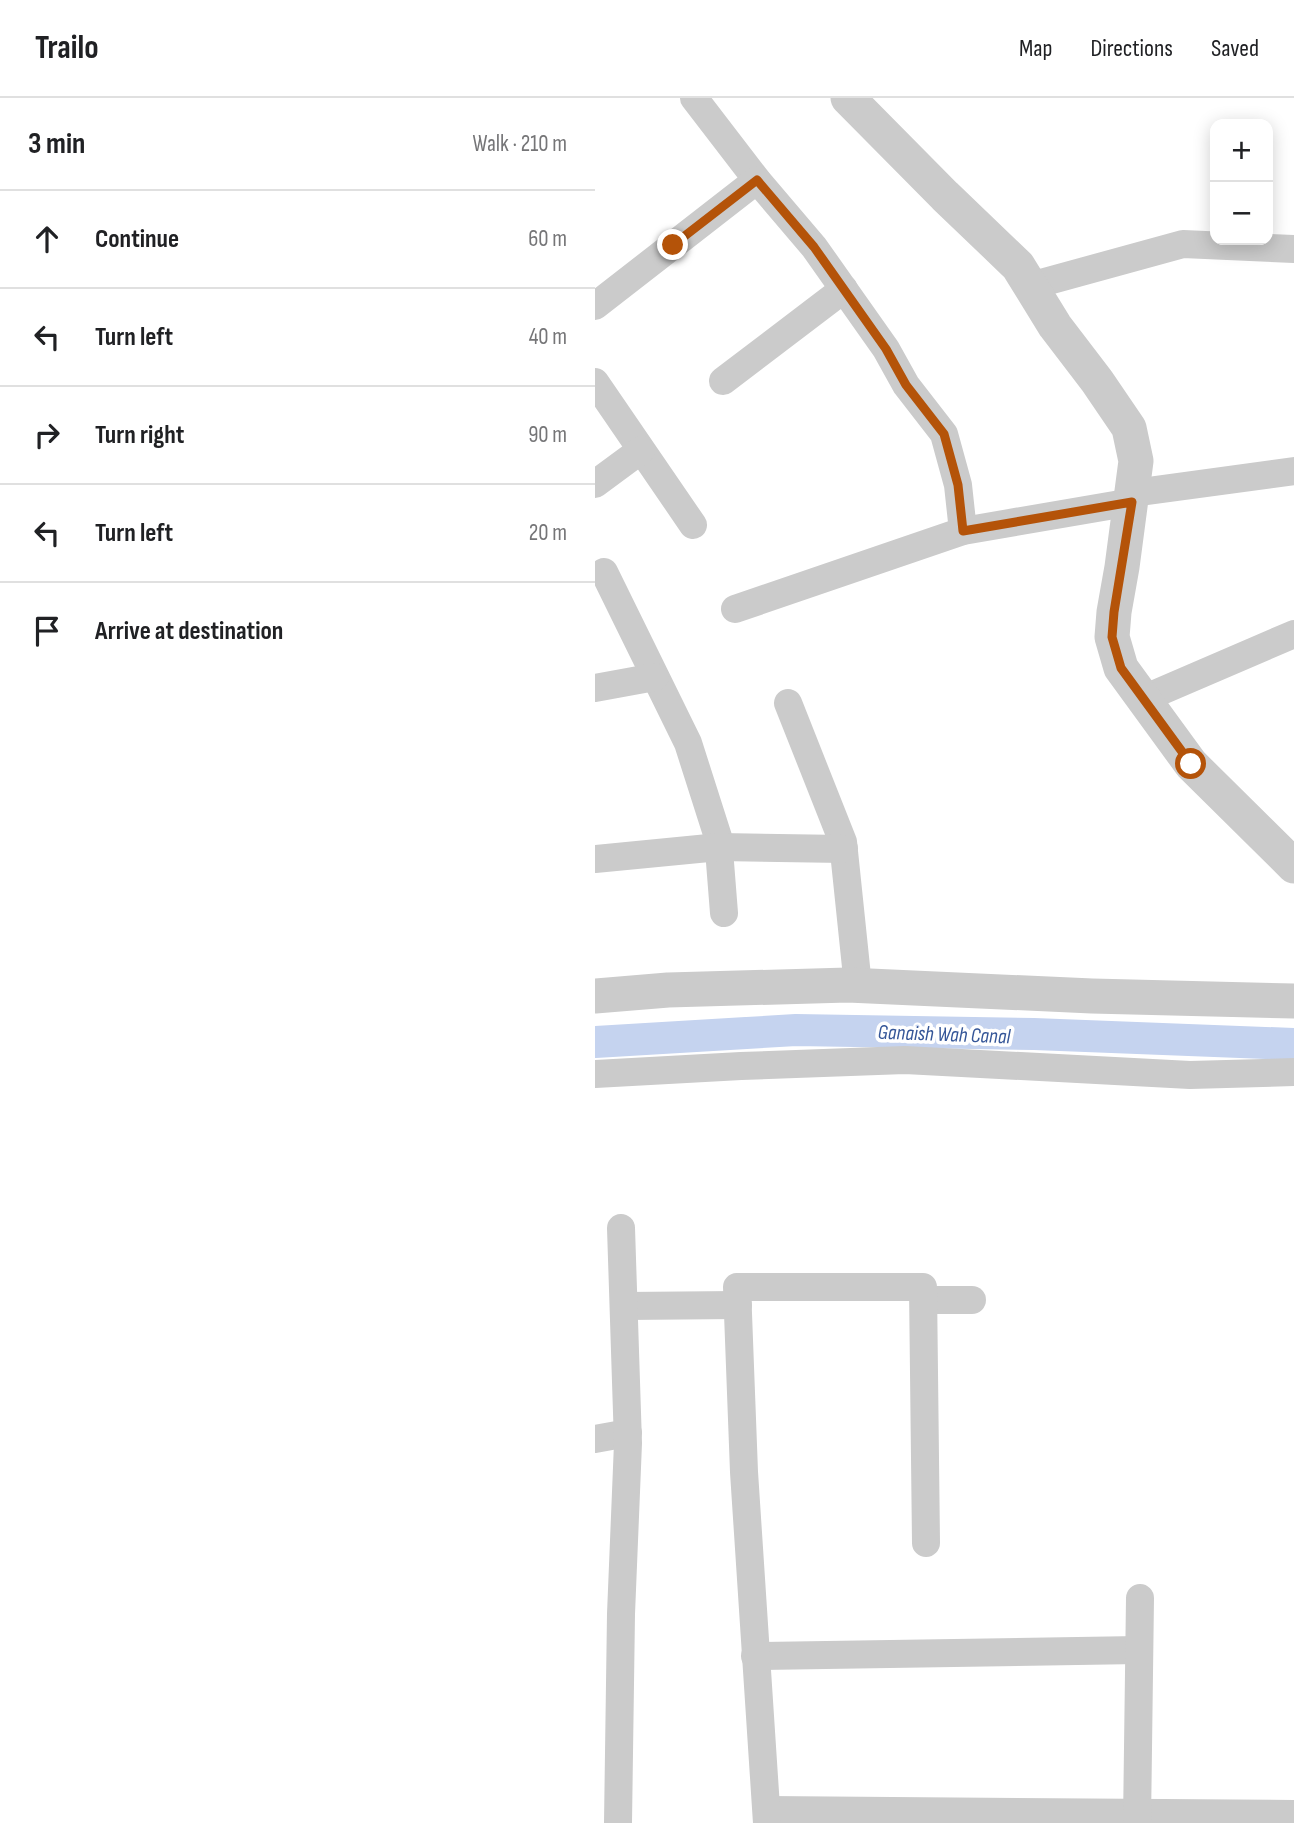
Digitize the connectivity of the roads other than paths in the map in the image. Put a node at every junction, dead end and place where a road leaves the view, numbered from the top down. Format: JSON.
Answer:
{"nodes":[{"id":1,"x":694,"y":98,"type":"edge"},
{"id":2,"x":848,"y":98,"type":"edge"},
{"id":3,"x":757,"y":180,"type":"junction"},
{"id":4,"x":1294,"y":249,"type":"edge"},
{"id":5,"x":1030,"y":286,"type":"junction"},
{"id":6,"x":843,"y":289,"type":"junction"},
{"id":7,"x":595,"y":306,"type":"edge"},
{"id":8,"x":723,"y":381,"type":"dead end"},
{"id":9,"x":595,"y":382,"type":"edge"},
{"id":10,"x":641,"y":450,"type":"junction"},
{"id":11,"x":1294,"y":471,"type":"edge"},
{"id":12,"x":595,"y":484,"type":"edge"},
{"id":13,"x":1132,"y":498,"type":"junction"},
{"id":14,"x":693,"y":525,"type":"dead end"},
{"id":15,"x":963,"y":531,"type":"junction"},
{"id":16,"x":604,"y":572,"type":"dead end"},
{"id":17,"x":735,"y":609,"type":"dead end"},
{"id":18,"x":1294,"y":634,"type":"edge"},
{"id":19,"x":655,"y":677,"type":"junction"},
{"id":20,"x":595,"y":688,"type":"edge"},
{"id":21,"x":1143,"y":699,"type":"junction"},
{"id":22,"x":787,"y":704,"type":"dead end"},
{"id":23,"x":719,"y":847,"type":"junction"},
{"id":24,"x":844,"y":849,"type":"junction"},
{"id":25,"x":595,"y":859,"type":"edge"},
{"id":26,"x":1291,"y":859,"type":"edge"},
{"id":27,"x":724,"y":913,"type":"dead end"},
{"id":28,"x":858,"y":986,"type":"junction"},
{"id":29,"x":595,"y":996,"type":"edge"},
{"id":30,"x":1294,"y":1001,"type":"edge"},
{"id":31,"x":1294,"y":1072,"type":"edge"},
{"id":32,"x":595,"y":1074,"type":"edge"},
{"id":33,"x":621,"y":1228,"type":"dead end"},
{"id":34,"x":923,"y":1300,"type":"junction"},
{"id":35,"x":972,"y":1300,"type":"dead end"},
{"id":36,"x":738,"y":1305,"type":"junction"},
{"id":37,"x":625,"y":1306,"type":"junction"},
{"id":38,"x":628,"y":1433,"type":"junction"},
{"id":39,"x":595,"y":1439,"type":"edge"},
{"id":40,"x":926,"y":1543,"type":"dead end"},
{"id":41,"x":1140,"y":1598,"type":"dead end"},
{"id":42,"x":1139,"y":1650,"type":"junction"},
{"id":43,"x":755,"y":1656,"type":"junction"},
{"id":44,"x":1294,"y":1814,"type":"edge"},
{"id":45,"x":767,"y":1817,"type":"edge"},
{"id":46,"x":1137,"y":1818,"type":"edge"},
{"id":47,"x":618,"y":1823,"type":"edge"}],
"edges":[{"from":1,"to":3,"type":"street"},
{"from":2,"to":5,"type":"street"},
{"from":3,"to":6,"type":"street"},
{"from":3,"to":7,"type":"street"},
{"from":4,"to":5,"type":"street"},
{"from":5,"to":13,"type":"street"},
{"from":6,"to":8,"type":"street"},
{"from":6,"to":15,"type":"street"},
{"from":9,"to":10,"type":"street"},
{"from":10,"to":12,"type":"street"},
{"from":10,"to":14,"type":"street"},
{"from":11,"to":13,"type":"street"},
{"from":13,"to":15,"type":"street"},
{"from":13,"to":21,"type":"street"},
{"from":15,"to":17,"type":"street"},
{"from":16,"to":19,"type":"street"},
{"from":18,"to":21,"type":"street"},
{"from":19,"to":20,"type":"street"},
{"from":19,"to":23,"type":"street"},
{"from":21,"to":26,"type":"street"},
{"from":22,"to":24,"type":"street"},
{"from":23,"to":24,"type":"street"},
{"from":23,"to":25,"type":"street"},
{"from":23,"to":27,"type":"street"},
{"from":24,"to":28,"type":"street"},
{"from":28,"to":29,"type":"street"},
{"from":28,"to":30,"type":"street"},
{"from":31,"to":32,"type":"street"},
{"from":33,"to":37,"type":"street"},
{"from":34,"to":35,"type":"street"},
{"from":34,"to":36,"type":"street"},
{"from":34,"to":40,"type":"street"},
{"from":36,"to":37,"type":"street"},
{"from":36,"to":43,"type":"street"},
{"from":37,"to":38,"type":"street"},
{"from":38,"to":39,"type":"street"},
{"from":38,"to":47,"type":"street"},
{"from":41,"to":42,"type":"street"},
{"from":42,"to":43,"type":"street"},
{"from":42,"to":46,"type":"street"},
{"from":43,"to":45,"type":"street"},
{"from":44,"to":46,"type":"street"},
{"from":45,"to":46,"type":"street"}]}
